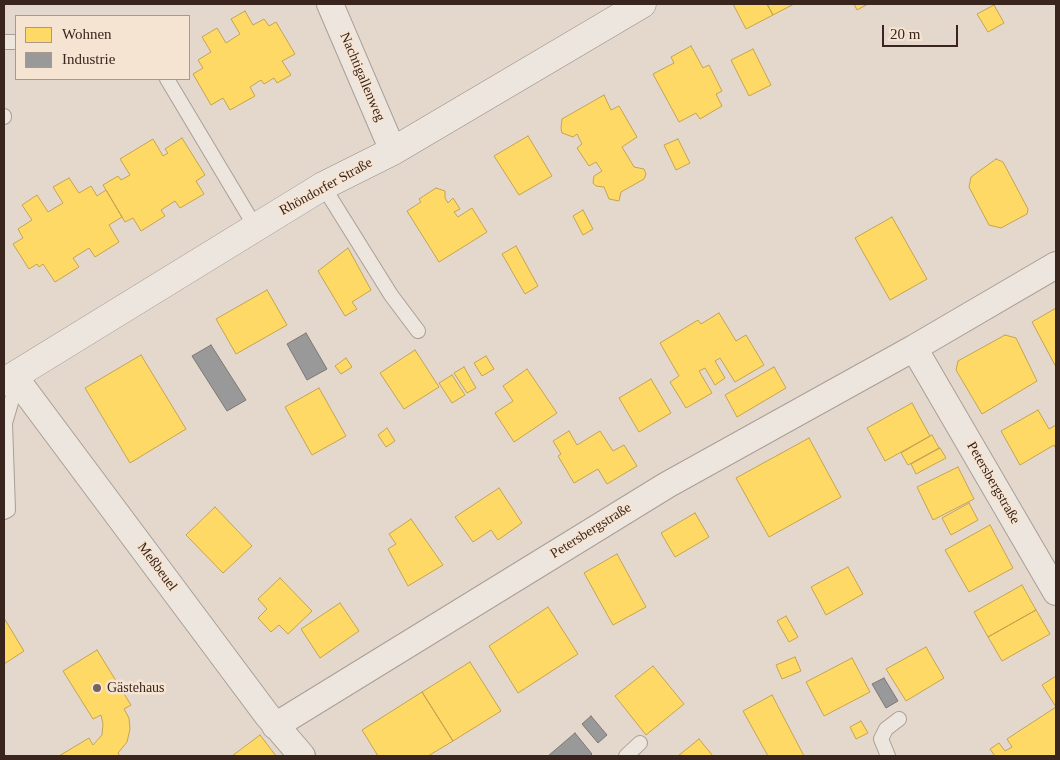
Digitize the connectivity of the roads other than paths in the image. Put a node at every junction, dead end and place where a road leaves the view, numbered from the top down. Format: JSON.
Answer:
{"nodes":[{"id":1,"x":330,"y":4,"type":"edge"},
{"id":2,"x":642,"y":4,"type":"edge"},
{"id":3,"x":168,"y":80,"type":"edge"},
{"id":4,"x":393,"y":151,"type":"junction"},
{"id":5,"x":323,"y":186,"type":"junction"},
{"id":6,"x":256,"y":228,"type":"junction"},
{"id":7,"x":1056,"y":265,"type":"edge"},
{"id":8,"x":418,"y":332,"type":"dead end"},
{"id":9,"x":914,"y":348,"type":"junction"},
{"id":10,"x":9,"y":379,"type":"edge"},
{"id":11,"x":5,"y":451,"type":"edge"},
{"id":12,"x":4,"y":512,"type":"edge"},
{"id":13,"x":1056,"y":592,"type":"edge"},
{"id":14,"x":900,"y":719,"type":"dead end"},
{"id":15,"x":275,"y":726,"type":"junction"},
{"id":16,"x":640,"y":744,"type":"dead end"},
{"id":17,"x":302,"y":756,"type":"edge"},
{"id":18,"x":626,"y":756,"type":"edge"},
{"id":19,"x":888,"y":756,"type":"edge"}],
"edges":[{"from":1,"to":4,"type":"street","name":"Nachtigallenweg"},
{"from":2,"to":4,"type":"main road","name":"Rhöndorfer Straße"},
{"from":3,"to":6,"type":"lane"},
{"from":4,"to":5,"type":"main road","name":"Rhöndorfer Straße"},
{"from":5,"to":6,"type":"main road","name":"Rhöndorfer Straße"},
{"from":5,"to":8,"type":"lane"},
{"from":6,"to":10,"type":"main road","name":"Rhöndorfer Straße"},
{"from":7,"to":9,"type":"street","name":"Petersbergstraße"},
{"from":9,"to":13,"type":"street","name":"Petersbergstraße"},
{"from":9,"to":15,"type":"street","name":"Petersbergstraße"},
{"from":10,"to":11,"type":"lane"},
{"from":10,"to":15,"type":"street","name":"Meßbeuel"},
{"from":11,"to":12,"type":"lane"},
{"from":14,"to":19,"type":"lane"},
{"from":15,"to":17,"type":"street","name":"Meßbeuel"},
{"from":16,"to":18,"type":"lane"}]}
